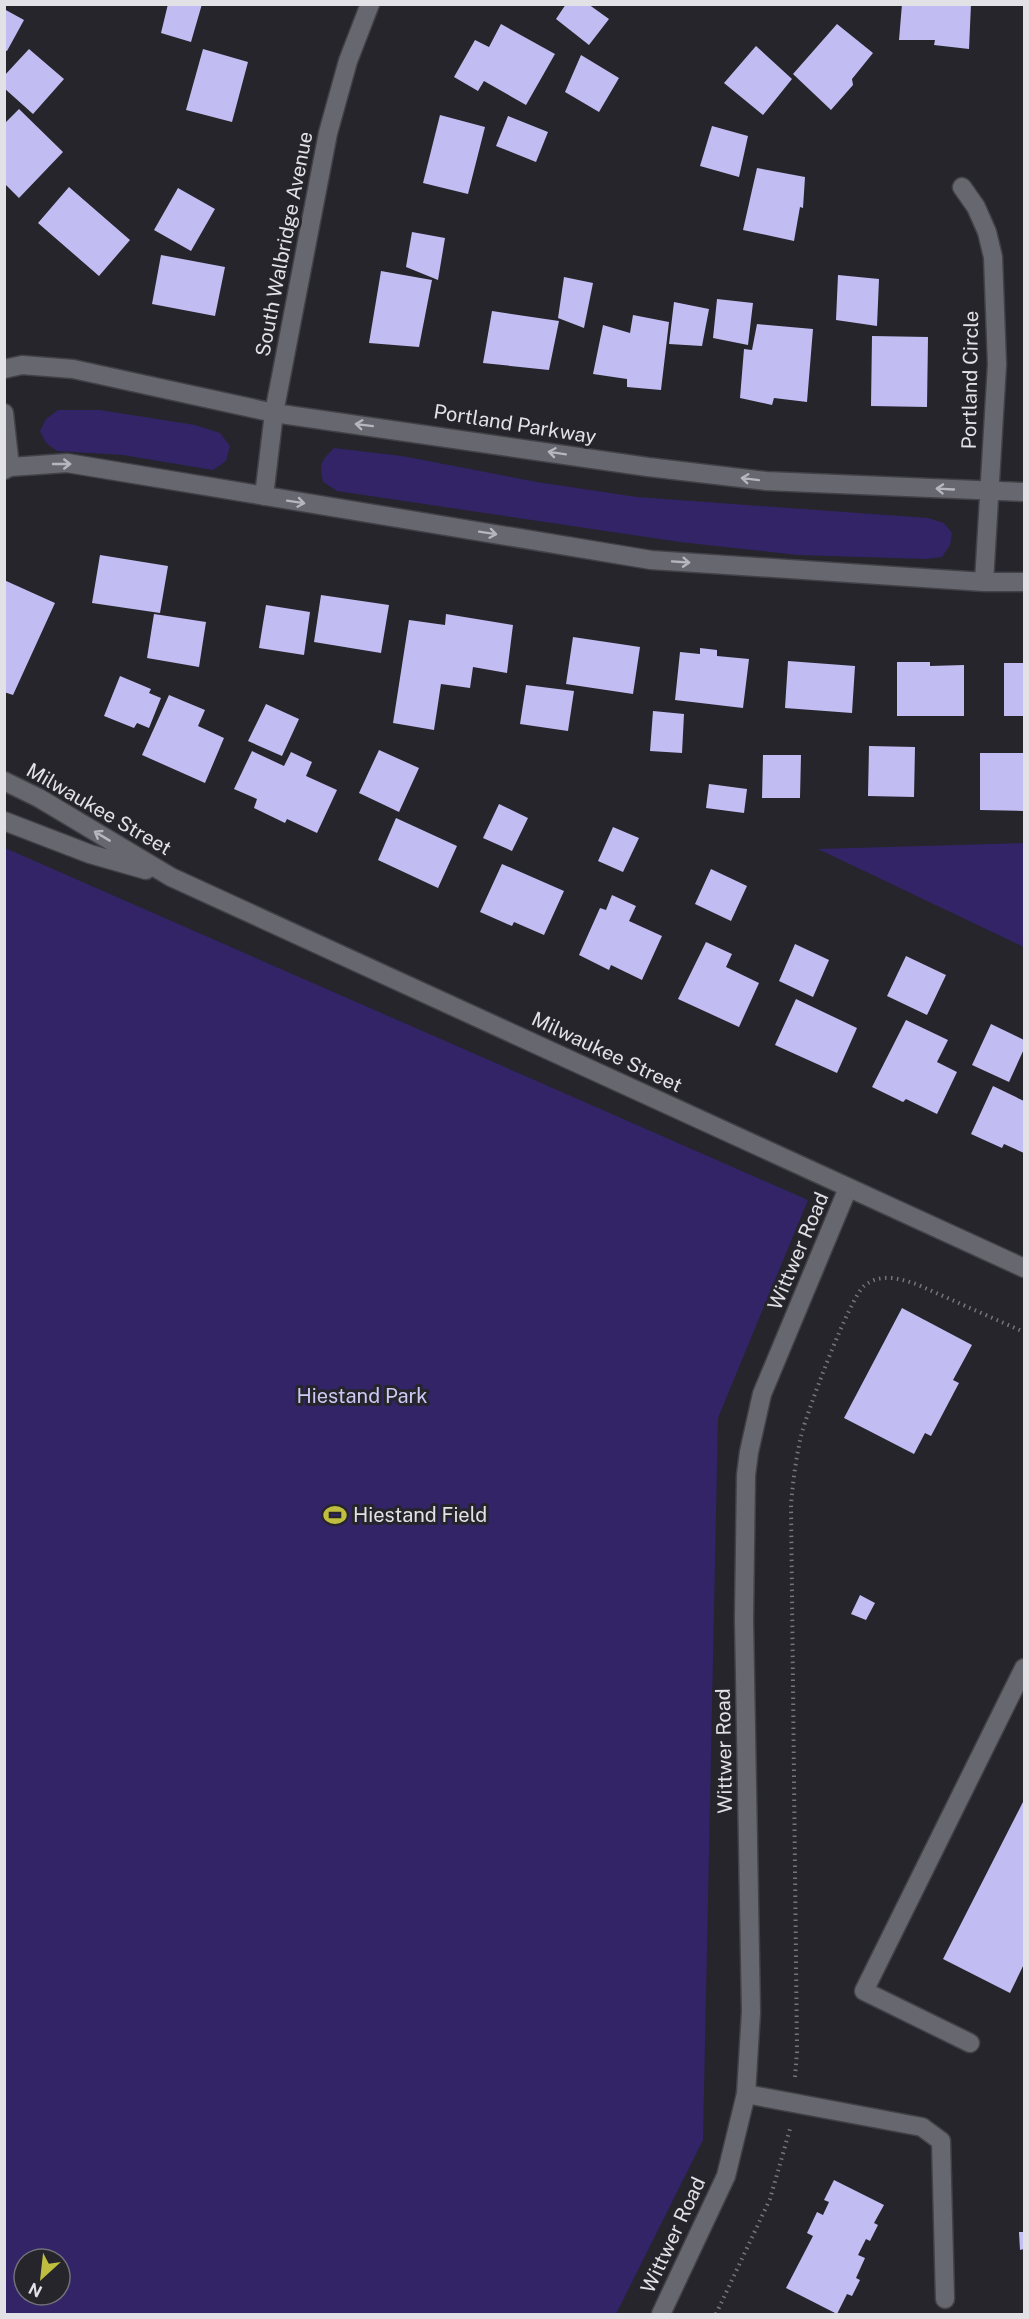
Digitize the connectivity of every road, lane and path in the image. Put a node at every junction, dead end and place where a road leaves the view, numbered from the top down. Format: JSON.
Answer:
{"nodes":[{"id":1,"x":370,"y":4,"type":"edge"},
{"id":2,"x":962,"y":187,"type":"dead end"},
{"id":3,"x":4,"y":369,"type":"edge"},
{"id":4,"x":4,"y":412,"type":"edge"},
{"id":5,"x":274,"y":413,"type":"junction"},
{"id":6,"x":7,"y":468,"type":"edge"},
{"id":7,"x":989,"y":491,"type":"junction"},
{"id":8,"x":1024,"y":492,"type":"edge"},
{"id":9,"x":264,"y":496,"type":"junction"},
{"id":10,"x":984,"y":582,"type":"junction"},
{"id":11,"x":1024,"y":582,"type":"edge"},
{"id":12,"x":4,"y":781,"type":"edge"},
{"id":13,"x":4,"y":821,"type":"edge"},
{"id":14,"x":171,"y":877,"type":"junction"},
{"id":15,"x":848,"y":1188,"type":"junction"},
{"id":16,"x":1024,"y":1268,"type":"edge"},
{"id":17,"x":1024,"y":1332,"type":"edge"},
{"id":18,"x":1024,"y":1668,"type":"edge"},
{"id":19,"x":970,"y":2043,"type":"dead end"},
{"id":20,"x":746,"y":2094,"type":"junction"},
{"id":21,"x":794,"y":2102,"type":"junction"},
{"id":22,"x":945,"y":2299,"type":"dead end"},
{"id":23,"x":661,"y":2314,"type":"edge"},
{"id":24,"x":716,"y":2314,"type":"edge"}],
"edges":[{"from":1,"to":5,"type":"street","name":"South Walbridge Avenue"},
{"from":2,"to":7,"type":"street","name":"Portland Circle"},
{"from":3,"to":5,"type":"street","name":"Portland Parkway"},
{"from":4,"to":6,"type":"street"},
{"from":7,"to":5,"type":"street","name":"Portland Parkway","one_way":true},
{"from":5,"to":9,"type":"street","name":"South Walbridge Avenue"},
{"from":6,"to":9,"type":"street","one_way":true},
{"from":7,"to":8,"type":"street","name":"Portland Parkway"},
{"from":7,"to":10,"type":"street","name":"Portland Circle"},
{"from":9,"to":10,"type":"street","one_way":true},
{"from":10,"to":11,"type":"street"},
{"from":14,"to":12,"type":"street","name":"Milwaukee Street","one_way":true},
{"from":13,"to":14,"type":"street","name":"Milwaukee Street"},
{"from":14,"to":15,"type":"street","name":"Milwaukee Street"},
{"from":15,"to":16,"type":"street","name":"Milwaukee Street"},
{"from":15,"to":20,"type":"street","name":"Wittwer Road"},
{"from":17,"to":21,"type":"path"},
{"from":18,"to":19,"type":"street"},
{"from":20,"to":21,"type":"street"},
{"from":20,"to":23,"type":"street","name":"Wittwer Road"},
{"from":21,"to":22,"type":"street"},
{"from":21,"to":24,"type":"path"}]}
